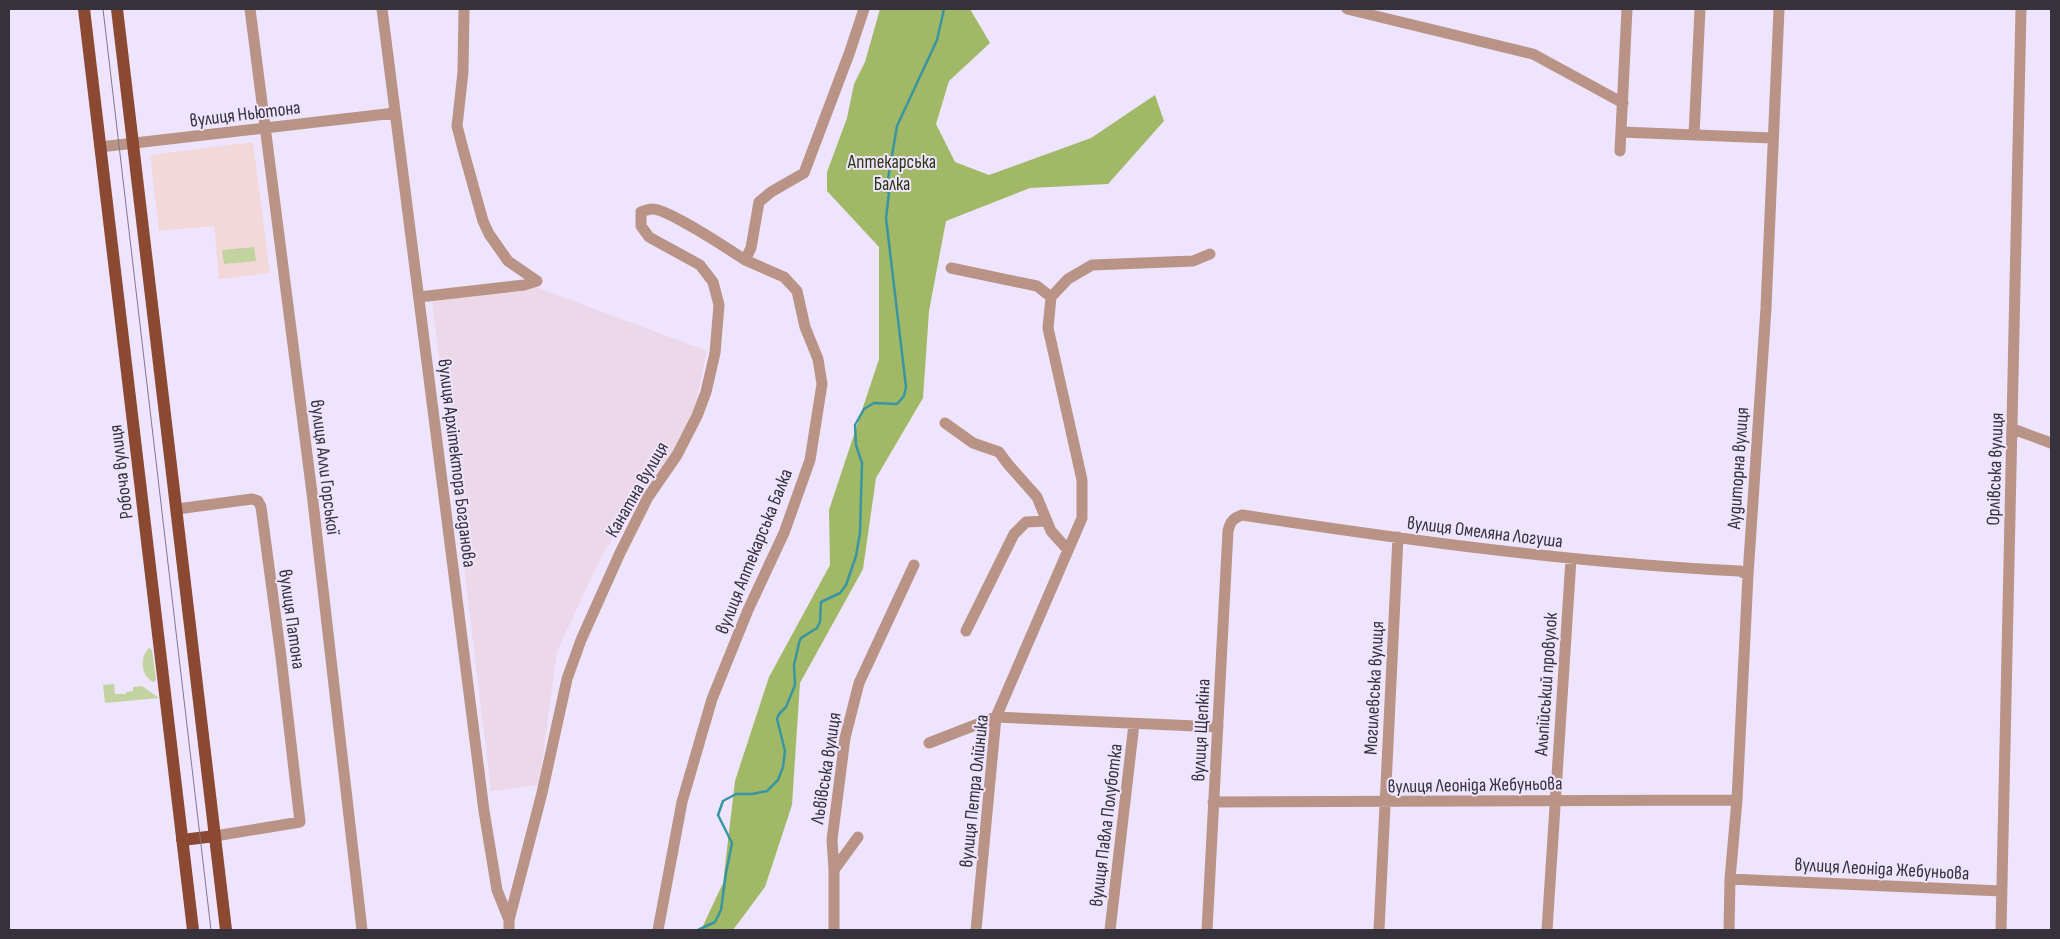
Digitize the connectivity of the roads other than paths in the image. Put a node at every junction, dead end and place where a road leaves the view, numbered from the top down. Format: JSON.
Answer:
{"nodes":[{"id":1,"x":84,"y":9,"type":"edge"},
{"id":2,"x":117,"y":9,"type":"edge"},
{"id":3,"x":250,"y":9,"type":"edge"},
{"id":4,"x":382,"y":9,"type":"edge"},
{"id":5,"x":464,"y":9,"type":"edge"},
{"id":6,"x":864,"y":9,"type":"edge"},
{"id":7,"x":1347,"y":9,"type":"edge"},
{"id":8,"x":1627,"y":9,"type":"edge"},
{"id":9,"x":1700,"y":9,"type":"edge"},
{"id":10,"x":1779,"y":9,"type":"edge"},
{"id":11,"x":2021,"y":9,"type":"edge"},
{"id":12,"x":1623,"y":103,"type":"junction"},
{"id":13,"x":394,"y":113,"type":"junction"},
{"id":14,"x":265,"y":128,"type":"junction"},
{"id":15,"x":1621,"y":132,"type":"junction"},
{"id":16,"x":1694,"y":135,"type":"junction"},
{"id":17,"x":1772,"y":138,"type":"junction"},
{"id":18,"x":133,"y":145,"type":"junction"},
{"id":19,"x":100,"y":148,"type":"junction"},
{"id":20,"x":1620,"y":150,"type":"dead end"},
{"id":21,"x":1210,"y":254,"type":"dead end"},
{"id":22,"x":745,"y":260,"type":"junction"},
{"id":23,"x":950,"y":268,"type":"dead end"},
{"id":24,"x":419,"y":297,"type":"junction"},
{"id":25,"x":1051,"y":297,"type":"junction"},
{"id":26,"x":944,"y":423,"type":"dead end"},
{"id":27,"x":2012,"y":428,"type":"junction"},
{"id":28,"x":2051,"y":444,"type":"edge"},
{"id":29,"x":177,"y":509,"type":"junction"},
{"id":30,"x":1046,"y":521,"type":"junction"},
{"id":31,"x":1228,"y":531,"type":"joint"},
{"id":32,"x":1398,"y":537,"type":"junction"},
{"id":33,"x":1068,"y":550,"type":"junction"},
{"id":34,"x":1571,"y":559,"type":"junction"},
{"id":35,"x":914,"y":565,"type":"dead end"},
{"id":36,"x":1748,"y":575,"type":"junction"},
{"id":37,"x":966,"y":631,"type":"dead end"},
{"id":38,"x":996,"y":717,"type":"junction"},
{"id":39,"x":1134,"y":724,"type":"junction"},
{"id":40,"x":1218,"y":727,"type":"junction"},
{"id":41,"x":929,"y":743,"type":"dead end"},
{"id":42,"x":1555,"y":800,"type":"junction"},
{"id":43,"x":1737,"y":800,"type":"junction"},
{"id":44,"x":1213,"y":802,"type":"junction"},
{"id":45,"x":1385,"y":802,"type":"junction"},
{"id":46,"x":215,"y":836,"type":"junction"},
{"id":47,"x":858,"y":837,"type":"dead end"},
{"id":48,"x":182,"y":840,"type":"junction"},
{"id":49,"x":834,"y":870,"type":"junction"},
{"id":50,"x":1730,"y":879,"type":"junction"},
{"id":51,"x":2001,"y":891,"type":"junction"},
{"id":52,"x":509,"y":925,"type":"edge"},
{"id":53,"x":193,"y":930,"type":"edge"},
{"id":54,"x":226,"y":930,"type":"edge"},
{"id":55,"x":362,"y":930,"type":"edge"},
{"id":56,"x":658,"y":930,"type":"edge"},
{"id":57,"x":834,"y":930,"type":"edge"},
{"id":58,"x":976,"y":930,"type":"edge"},
{"id":59,"x":1110,"y":930,"type":"edge"},
{"id":60,"x":1207,"y":930,"type":"edge"},
{"id":61,"x":1379,"y":930,"type":"edge"},
{"id":62,"x":1547,"y":930,"type":"edge"},
{"id":63,"x":1729,"y":930,"type":"edge"},
{"id":64,"x":2001,"y":930,"type":"edge"}],
"edges":[{"from":1,"to":19,"type":"main road","name":"Робоча вулиця"},
{"from":2,"to":18,"type":"main road"},
{"from":3,"to":14,"type":"street","name":"вулиця Алли Горської"},
{"from":4,"to":13,"type":"street","name":"вулиця Архітектора Богданова"},
{"from":5,"to":24,"type":"street"},
{"from":6,"to":22,"type":"street"},
{"from":7,"to":12,"type":"street"},
{"from":8,"to":12,"type":"street"},
{"from":9,"to":16,"type":"street"},
{"from":10,"to":17,"type":"street","name":"Аудиторна вулиця"},
{"from":11,"to":27,"type":"street","name":"Орлівська вулиця"},
{"from":12,"to":15,"type":"street"},
{"from":13,"to":14,"type":"street","name":"вулиця Ньютона"},
{"from":13,"to":24,"type":"street","name":"вулиця Архітектора Богданова"},
{"from":14,"to":18,"type":"street","name":"вулиця Ньютона"},
{"from":14,"to":55,"type":"street","name":"вулиця Алли Горської"},
{"from":15,"to":16,"type":"street"},
{"from":15,"to":20,"type":"street"},
{"from":16,"to":17,"type":"street"},
{"from":17,"to":36,"type":"street","name":"Аудиторна вулиця"},
{"from":18,"to":19,"type":"street","name":"вулиця Ньютона"},
{"from":18,"to":29,"type":"main road"},
{"from":19,"to":48,"type":"main road","name":"Робоча вулиця"},
{"from":21,"to":25,"type":"street"},
{"from":22,"to":52,"type":"street","name":"Канатна вулиця"},
{"from":22,"to":56,"type":"street","name":"вулиця Аптекарська Балка"},
{"from":23,"to":25,"type":"street"},
{"from":24,"to":52,"type":"street","name":"вулиця Архітектора Богданова"},
{"from":25,"to":33,"type":"street","name":"вулиця Петра Олійника"},
{"from":26,"to":30,"type":"street"},
{"from":27,"to":28,"type":"street"},
{"from":27,"to":51,"type":"street","name":"Орлівська вулиця"},
{"from":29,"to":46,"type":"main road"},
{"from":29,"to":46,"type":"street","name":"вулиця Патона"},
{"from":30,"to":33,"type":"street"},
{"from":30,"to":37,"type":"street"},
{"from":31,"to":32,"type":"street","name":"вулиця Омеляна Логуша"},
{"from":31,"to":40,"type":"street","name":"вулиця Щепкіна"},
{"from":32,"to":34,"type":"street","name":"вулиця Омеляна Логуша"},
{"from":32,"to":45,"type":"street","name":"Могилевська вулиця"},
{"from":33,"to":38,"type":"street","name":"вулиця Петра Олійника"},
{"from":34,"to":36,"type":"street","name":"вулиця Омеляна Логуша"},
{"from":34,"to":42,"type":"street","name":"Альпійський провулок"},
{"from":35,"to":49,"type":"street","name":"Львівська вулиця"},
{"from":36,"to":43,"type":"street","name":"Аудиторна вулиця"},
{"from":38,"to":39,"type":"street"},
{"from":38,"to":41,"type":"street"},
{"from":38,"to":58,"type":"street","name":"вулиця Петра Олійника"},
{"from":39,"to":40,"type":"street"},
{"from":39,"to":59,"type":"street","name":"вулиця Павла Полуботка"},
{"from":40,"to":44,"type":"street","name":"вулиця Щепкіна"},
{"from":42,"to":43,"type":"street","name":"вулиця Леоніда Жебуньова"},
{"from":42,"to":45,"type":"street","name":"вулиця Леоніда Жебуньова"},
{"from":42,"to":62,"type":"street","name":"Альпійський провулок"},
{"from":43,"to":50,"type":"street","name":"Аудиторна вулиця"},
{"from":44,"to":45,"type":"street","name":"вулиця Леоніда Жебуньова"},
{"from":44,"to":60,"type":"street","name":"вулиця Щепкіна"},
{"from":45,"to":61,"type":"street","name":"Могилевська вулиця"},
{"from":46,"to":48,"type":"main road"},
{"from":46,"to":54,"type":"main road"},
{"from":47,"to":49,"type":"street"},
{"from":48,"to":53,"type":"main road","name":"Робоча вулиця"},
{"from":49,"to":57,"type":"street","name":"Львівська вулиця"},
{"from":50,"to":51,"type":"street","name":"вулиця Леоніда Жебуньова"},
{"from":50,"to":63,"type":"street","name":"Аудиторна вулиця"},
{"from":51,"to":64,"type":"street","name":"Орлівська вулиця"}]}
